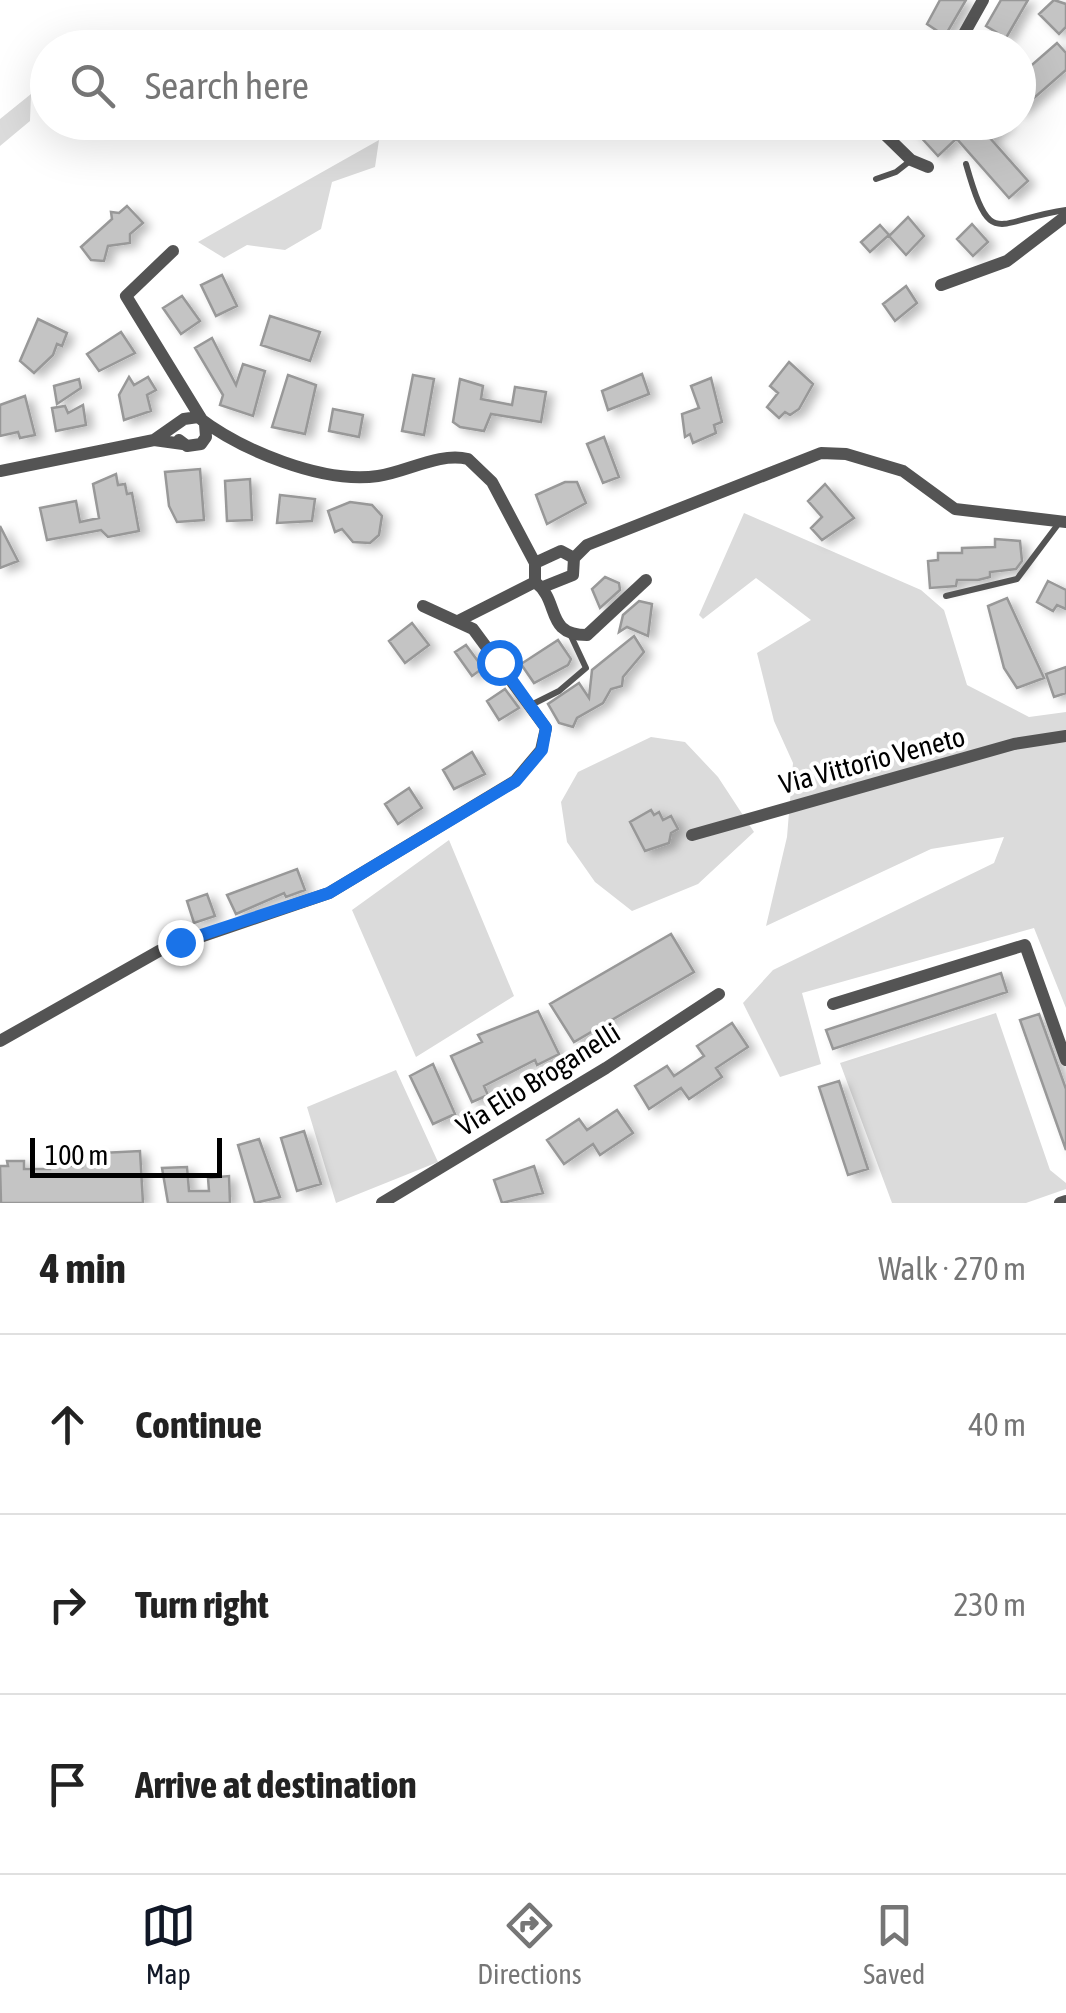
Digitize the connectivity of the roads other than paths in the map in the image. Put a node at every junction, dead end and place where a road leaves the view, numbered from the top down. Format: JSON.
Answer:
{"nodes":[{"id":1,"x":983,"y":0,"type":"edge"},
{"id":2,"x":966,"y":30,"type":"edge"},
{"id":3,"x":890,"y":140,"type":"edge"},
{"id":4,"x":911,"y":160,"type":"junction"},
{"id":5,"x":966,"y":164,"type":"dead end"},
{"id":6,"x":928,"y":167,"type":"dead end"},
{"id":7,"x":876,"y":179,"type":"dead end"},
{"id":8,"x":1066,"y":213,"type":"edge"},
{"id":9,"x":173,"y":251,"type":"dead end"},
{"id":10,"x":941,"y":285,"type":"dead end"},
{"id":11,"x":189,"y":397,"type":"junction"},
{"id":12,"x":203,"y":422,"type":"junction"},
{"id":13,"x":181,"y":423,"type":"junction"},
{"id":14,"x":154,"y":440,"type":"junction"},
{"id":15,"x":204,"y":441,"type":"junction"},
{"id":16,"x":232,"y":442,"type":"junction"},
{"id":17,"x":183,"y":444,"type":"junction"},
{"id":18,"x":0,"y":471,"type":"edge"},
{"id":19,"x":1063,"y":522,"type":"edge"},
{"id":20,"x":574,"y":558,"type":"junction"},
{"id":21,"x":535,"y":564,"type":"junction"},
{"id":22,"x":646,"y":580,"type":"dead end"},
{"id":23,"x":539,"y":584,"type":"junction"},
{"id":24,"x":946,"y":596,"type":"dead end"},
{"id":25,"x":423,"y":606,"type":"dead end"},
{"id":26,"x":458,"y":621,"type":"junction"},
{"id":27,"x":570,"y":635,"type":"junction"},
{"id":28,"x":530,"y":706,"type":"junction"},
{"id":29,"x":1066,"y":736,"type":"edge"},
{"id":30,"x":692,"y":835,"type":"dead end"},
{"id":31,"x":719,"y":994,"type":"dead end"},
{"id":32,"x":833,"y":1004,"type":"dead end"},
{"id":33,"x":0,"y":1042,"type":"edge"},
{"id":34,"x":1066,"y":1060,"type":"edge"},
{"id":35,"x":387,"y":1202,"type":"edge"}],
"edges":[{"from":1,"to":2,"type":"street"},
{"from":3,"to":4,"type":"street"},
{"from":4,"to":6,"type":"street"},
{"from":4,"to":7,"type":"lane"},
{"from":5,"to":8,"type":"lane"},
{"from":8,"to":10,"type":"street"},
{"from":9,"to":11,"type":"street"},
{"from":11,"to":12,"type":"street"},
{"from":11,"to":13,"type":"street"},
{"from":12,"to":13,"type":"street"},
{"from":12,"to":15,"type":"street"},
{"from":12,"to":16,"type":"street"},
{"from":13,"to":14,"type":"street"},
{"from":13,"to":17,"type":"street"},
{"from":14,"to":17,"type":"street"},
{"from":14,"to":18,"type":"street"},
{"from":15,"to":16,"type":"street"},
{"from":15,"to":17,"type":"street"},
{"from":16,"to":21,"type":"street"},
{"from":19,"to":20,"type":"street"},
{"from":19,"to":24,"type":"lane"},
{"from":20,"to":21,"type":"street"},
{"from":20,"to":23,"type":"street"},
{"from":21,"to":23,"type":"street"},
{"from":22,"to":27,"type":"street"},
{"from":23,"to":26,"type":"street"},
{"from":23,"to":27,"type":"street"},
{"from":25,"to":26,"type":"street"},
{"from":26,"to":28,"type":"street"},
{"from":27,"to":28,"type":"lane"},
{"from":28,"to":33,"type":"street"},
{"from":29,"to":30,"type":"street","name":"Via Vittorio Veneto"},
{"from":31,"to":35,"type":"street","name":"Via Elio Broganelli"},
{"from":32,"to":34,"type":"street"}]}
